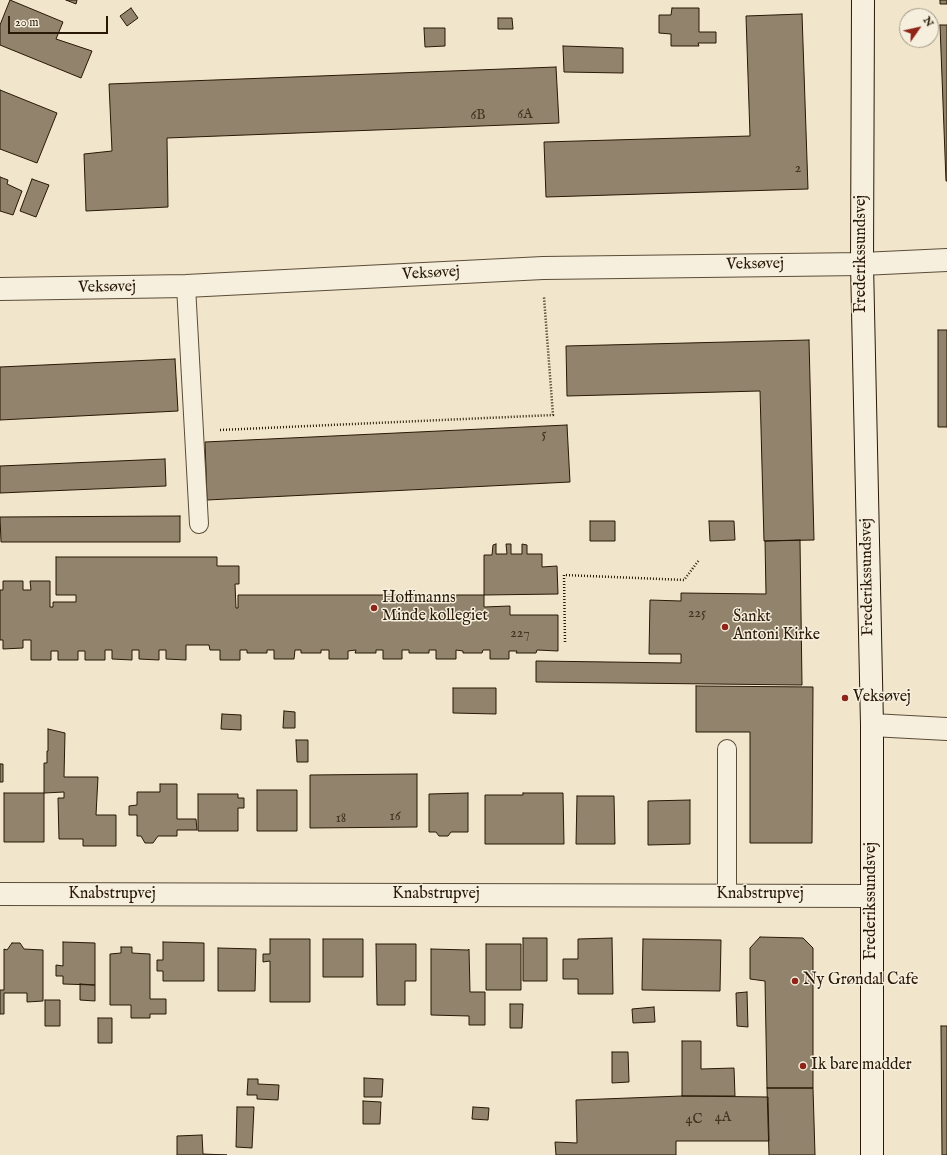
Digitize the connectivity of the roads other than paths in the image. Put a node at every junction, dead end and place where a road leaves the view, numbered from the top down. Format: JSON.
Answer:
{"nodes":[{"id":1,"x":863,"y":0,"type":"edge"},
{"id":2,"x":947,"y":260,"type":"edge"},
{"id":3,"x":862,"y":264,"type":"junction"},
{"id":4,"x":186,"y":286,"type":"junction"},
{"id":5,"x":0,"y":290,"type":"edge"},
{"id":6,"x":199,"y":524,"type":"dead end"},
{"id":7,"x":872,"y":725,"type":"junction"},
{"id":8,"x":947,"y":729,"type":"edge"},
{"id":9,"x":727,"y":749,"type":"dead end"},
{"id":10,"x":0,"y":894,"type":"edge"},
{"id":11,"x":727,"y":895,"type":"junction"},
{"id":12,"x":872,"y":896,"type":"junction"},
{"id":13,"x":872,"y":1155,"type":"edge"}],
"edges":[{"from":1,"to":3,"type":"street","name":"Frederikssundsvej"},
{"from":2,"to":3,"type":"street","name":"Veksøvej"},
{"from":3,"to":4,"type":"street","name":"Veksøvej"},
{"from":3,"to":7,"type":"street","name":"Frederikssundsvej"},
{"from":4,"to":5,"type":"street","name":"Veksøvej"},
{"from":4,"to":6,"type":"lane"},
{"from":7,"to":8,"type":"street"},
{"from":7,"to":12,"type":"street","name":"Frederikssundsvej"},
{"from":9,"to":11,"type":"lane"},
{"from":10,"to":11,"type":"street","name":"Knabstrupvej"},
{"from":11,"to":12,"type":"street","name":"Knabstrupvej"},
{"from":12,"to":13,"type":"street","name":"Frederikssundsvej"}]}
